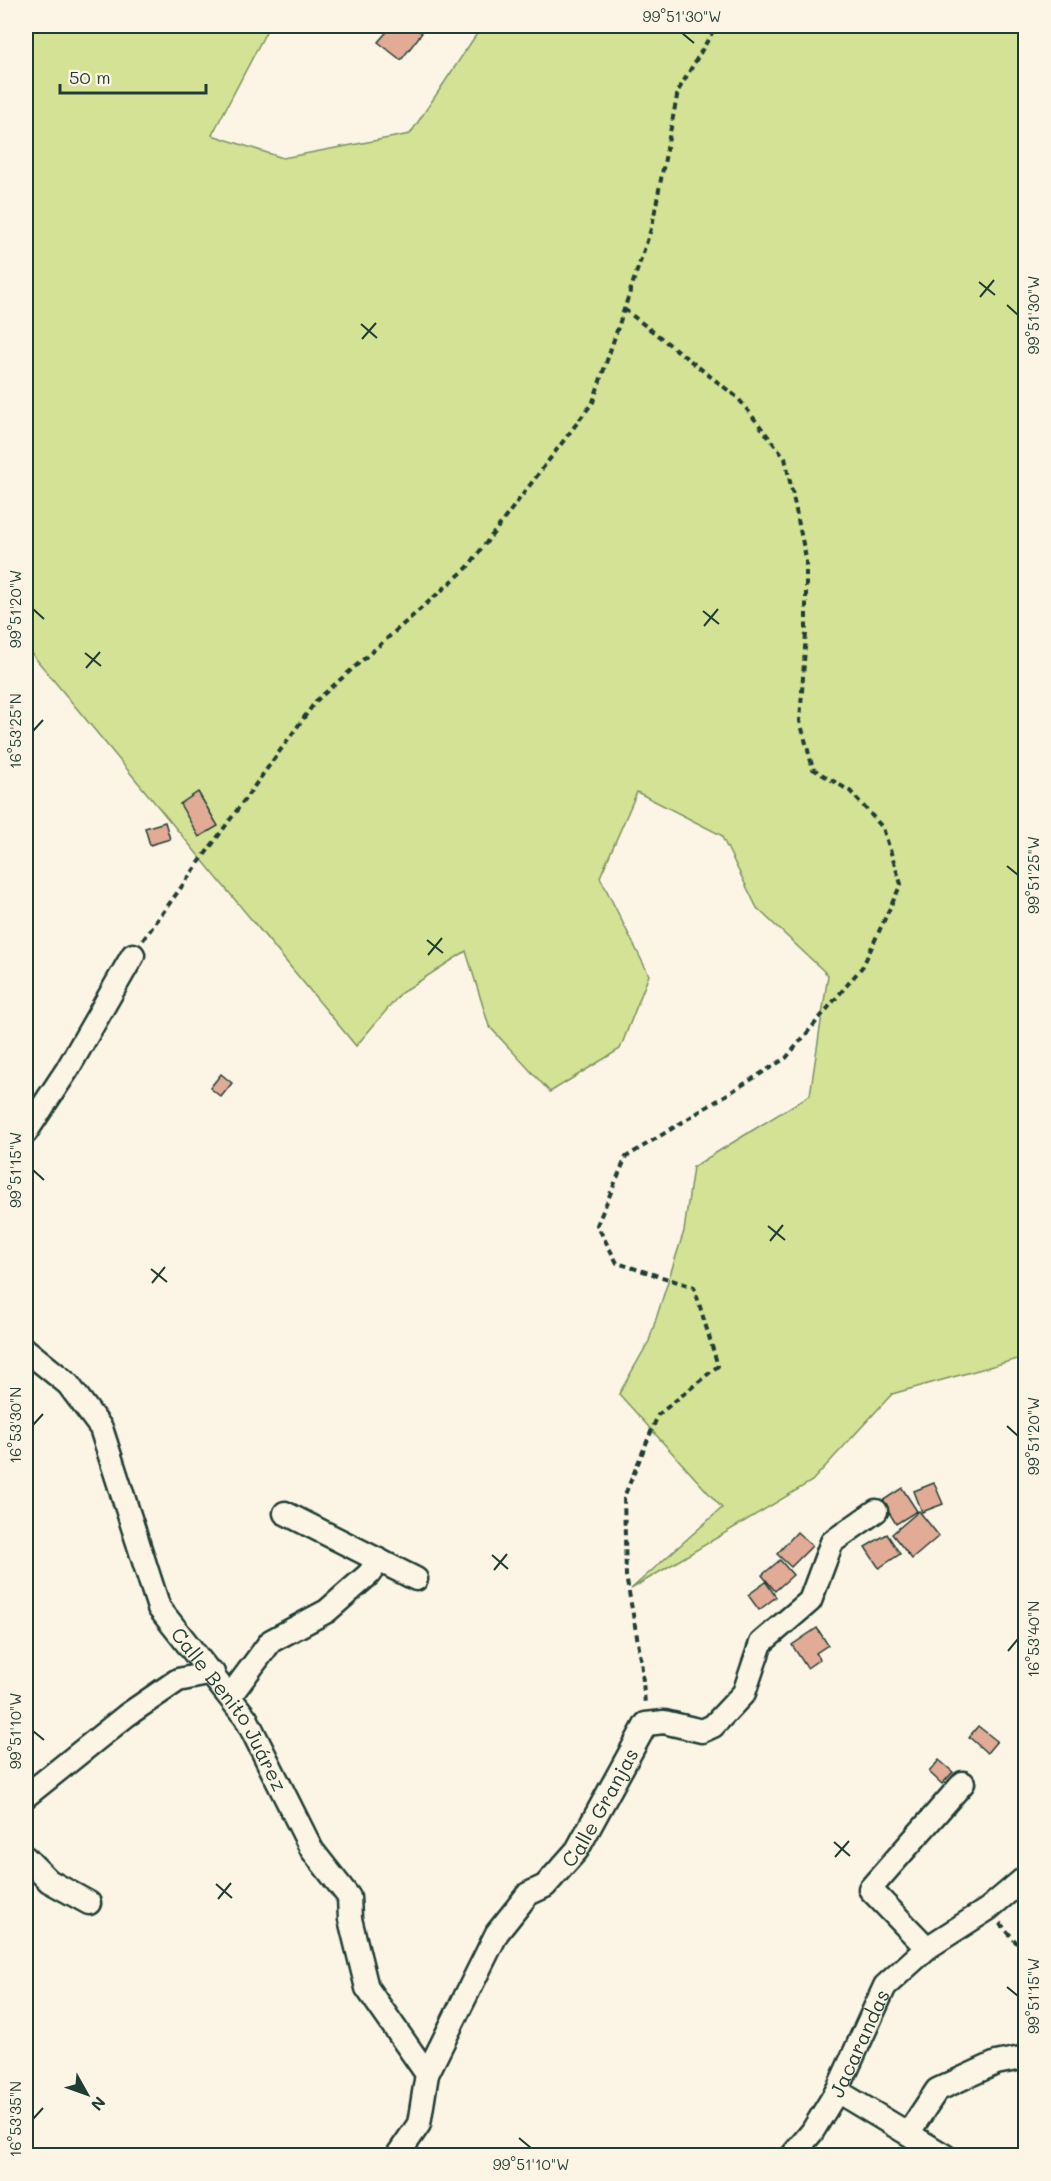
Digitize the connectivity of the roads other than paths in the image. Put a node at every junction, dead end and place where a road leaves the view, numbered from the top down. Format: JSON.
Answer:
{"nodes":[{"id":1,"x":133,"y":955,"type":"road end"},
{"id":2,"x":26,"y":1132,"type":"edge"},
{"id":3,"x":26,"y":1350,"type":"edge"},
{"id":4,"x":876,"y":1511,"type":"dead end"},
{"id":5,"x":285,"y":1513,"type":"dead end"},
{"id":6,"x":379,"y":1560,"type":"junction"},
{"id":7,"x":416,"y":1579,"type":"dead end"},
{"id":8,"x":213,"y":1673,"type":"junction"},
{"id":9,"x":230,"y":1696,"type":"junction"},
{"id":10,"x":963,"y":1783,"type":"dead end"},
{"id":11,"x":26,"y":1796,"type":"edge"},
{"id":12,"x":26,"y":1858,"type":"edge"},
{"id":13,"x":1026,"y":1878,"type":"edge"},
{"id":14,"x":89,"y":1903,"type":"dead end"},
{"id":15,"x":927,"y":1948,"type":"junction"},
{"id":16,"x":1026,"y":2058,"type":"edge"},
{"id":17,"x":427,"y":2074,"type":"junction"},
{"id":18,"x":837,"y":2091,"type":"junction"},
{"id":19,"x":909,"y":2132,"type":"junction"},
{"id":20,"x":397,"y":2156,"type":"edge"},
{"id":21,"x":792,"y":2156,"type":"edge"},
{"id":22,"x":945,"y":2156,"type":"edge"}],
"edges":[{"from":1,"to":2,"type":"street"},
{"from":3,"to":8,"type":"street","name":"Calle Benito Juárez"},
{"from":4,"to":17,"type":"street","name":"Calle Granjas"},
{"from":5,"to":6,"type":"street"},
{"from":6,"to":7,"type":"street"},
{"from":6,"to":9,"type":"street"},
{"from":8,"to":9,"type":"street","name":"Calle Benito Juárez"},
{"from":8,"to":11,"type":"street"},
{"from":9,"to":17,"type":"street","name":"Calle Benito Juárez"},
{"from":10,"to":15,"type":"street"},
{"from":12,"to":14,"type":"street"},
{"from":13,"to":15,"type":"street","name":"Jacarandas"},
{"from":15,"to":18,"type":"street","name":"Jacarandas"},
{"from":16,"to":19,"type":"street"},
{"from":17,"to":20,"type":"street","name":"Calle Granjas"},
{"from":18,"to":19,"type":"street"},
{"from":18,"to":21,"type":"street","name":"Jacarandas"},
{"from":19,"to":22,"type":"street"}]}
